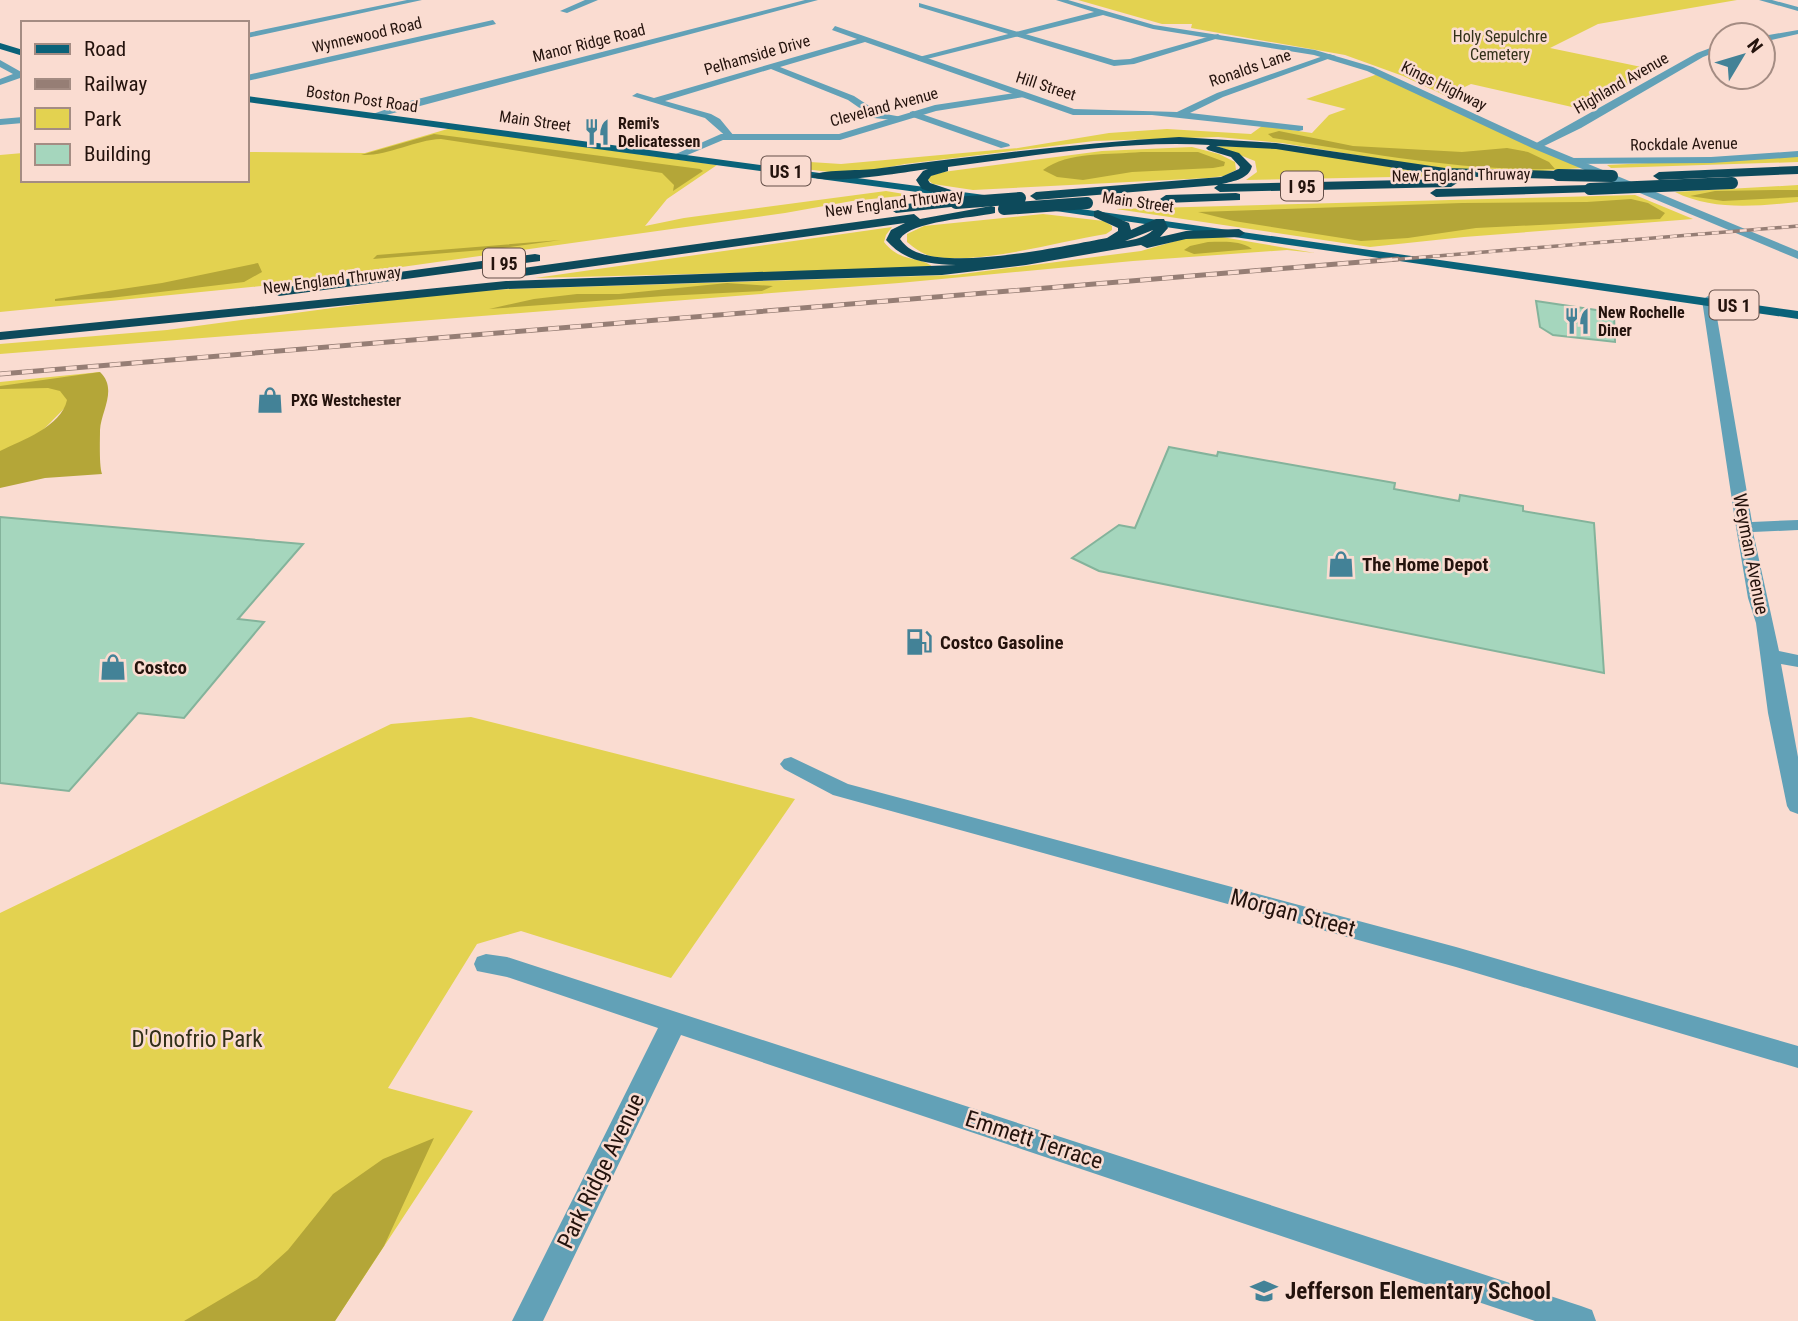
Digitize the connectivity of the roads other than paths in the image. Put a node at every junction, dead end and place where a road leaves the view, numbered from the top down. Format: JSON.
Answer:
{"nodes":[{"id":1,"x":418,"y":0,"type":"edge"},
{"id":2,"x":594,"y":0,"type":"edge"},
{"id":3,"x":814,"y":0,"type":"edge"},
{"id":4,"x":1060,"y":0,"type":"edge"},
{"id":5,"x":1763,"y":0,"type":"edge"},
{"id":6,"x":922,"y":5,"type":"dead end"},
{"id":7,"x":1798,"y":9,"type":"edge"},
{"id":8,"x":564,"y":11,"type":"dead end"},
{"id":9,"x":1102,"y":12,"type":"junction"},
{"id":10,"x":493,"y":22,"type":"dead end"},
{"id":11,"x":835,"y":28,"type":"dead end"},
{"id":12,"x":1798,"y":33,"type":"edge"},
{"id":13,"x":1012,"y":34,"type":"junction"},
{"id":14,"x":248,"y":36,"type":"edge"},
{"id":15,"x":1218,"y":37,"type":"junction"},
{"id":16,"x":1777,"y":37,"type":"edge"},
{"id":17,"x":865,"y":39,"type":"junction"},
{"id":18,"x":0,"y":46,"type":"edge"},
{"id":19,"x":21,"y":52,"type":"edge"},
{"id":20,"x":1707,"y":52,"type":"edge"},
{"id":21,"x":1332,"y":57,"type":"junction"},
{"id":22,"x":919,"y":58,"type":"junction"},
{"id":23,"x":0,"y":63,"type":"edge"},
{"id":24,"x":773,"y":67,"type":"junction"},
{"id":25,"x":248,"y":78,"type":"edge"},
{"id":26,"x":0,"y":82,"type":"edge"},
{"id":27,"x":1021,"y":95,"type":"junction"},
{"id":28,"x":637,"y":96,"type":"dead end"},
{"id":29,"x":248,"y":99,"type":"edge"},
{"id":30,"x":657,"y":100,"type":"junction"},
{"id":31,"x":871,"y":113,"type":"junction"},
{"id":32,"x":913,"y":114,"type":"junction"},
{"id":33,"x":1180,"y":114,"type":"junction"},
{"id":34,"x":372,"y":117,"type":"junction"},
{"id":35,"x":899,"y":119,"type":"junction"},
{"id":36,"x":21,"y":120,"type":"edge"},
{"id":37,"x":0,"y":122,"type":"edge"},
{"id":38,"x":1299,"y":128,"type":"dead end"},
{"id":39,"x":473,"y":130,"type":"joint"},
{"id":40,"x":855,"y":134,"type":"junction"},
{"id":41,"x":729,"y":136,"type":"junction"},
{"id":42,"x":1005,"y":146,"type":"dead end"},
{"id":43,"x":1536,"y":146,"type":"junction"},
{"id":44,"x":1798,"y":155,"type":"edge"},
{"id":45,"x":674,"y":157,"type":"junction"},
{"id":46,"x":1571,"y":161,"type":"junction"},
{"id":47,"x":922,"y":166,"type":"junction"},
{"id":48,"x":944,"y":169,"type":"junction"},
{"id":49,"x":1798,"y":170,"type":"edge"},
{"id":50,"x":817,"y":176,"type":"junction"},
{"id":51,"x":1563,"y":178,"type":"junction"},
{"id":52,"x":1798,"y":180,"type":"edge"},
{"id":53,"x":881,"y":184,"type":"junction"},
{"id":54,"x":895,"y":186,"type":"junction"},
{"id":55,"x":952,"y":198,"type":"junction"},
{"id":56,"x":1085,"y":198,"type":"junction"},
{"id":57,"x":998,"y":210,"type":"junction"},
{"id":58,"x":1098,"y":214,"type":"junction"},
{"id":59,"x":1160,"y":222,"type":"junction"},
{"id":60,"x":1240,"y":233,"type":"junction"},
{"id":61,"x":1110,"y":241,"type":"junction"},
{"id":62,"x":1798,"y":255,"type":"edge"},
{"id":63,"x":1058,"y":257,"type":"junction"},
{"id":64,"x":1708,"y":300,"type":"junction"},
{"id":65,"x":1798,"y":315,"type":"edge"},
{"id":66,"x":165,"y":318,"type":"junction"},
{"id":67,"x":0,"y":323,"type":"edge"},
{"id":68,"x":48,"y":325,"type":"junction"},
{"id":69,"x":0,"y":336,"type":"edge"},
{"id":70,"x":1798,"y":525,"type":"edge"},
{"id":71,"x":1744,"y":527,"type":"junction"},
{"id":72,"x":1771,"y":656,"type":"junction"},
{"id":73,"x":1798,"y":661,"type":"edge"},
{"id":74,"x":791,"y":764,"type":"dead end"},
{"id":75,"x":1798,"y":806,"type":"edge"},
{"id":76,"x":486,"y":964,"type":"dead end"},
{"id":77,"x":674,"y":1021,"type":"junction"},
{"id":78,"x":1798,"y":1057,"type":"edge"},
{"id":79,"x":527,"y":1321,"type":"edge"},
{"id":80,"x":1581,"y":1321,"type":"edge"}],
"edges":[{"from":1,"to":14,"type":"street"},
{"from":2,"to":8,"type":"street"},
{"from":3,"to":34,"type":"street","name":"Manor Ridge Road"},
{"from":4,"to":9,"type":"street","name":"Kings Highway"},
{"from":5,"to":7,"type":"street"},
{"from":6,"to":13,"type":"street"},
{"from":9,"to":13,"type":"street"},
{"from":9,"to":15,"type":"street","name":"Kings Highway"},
{"from":10,"to":25,"type":"street","name":"Wynnewood Road"},
{"from":11,"to":17,"type":"street","name":"Hill Street"},
{"from":12,"to":16,"type":"street"},
{"from":13,"to":15,"type":"street"},
{"from":13,"to":22,"type":"street"},
{"from":15,"to":21,"type":"street","name":"Kings Highway"},
{"from":17,"to":22,"type":"street","name":"Hill Street"},
{"from":17,"to":24,"type":"street","name":"Pelhamside Drive"},
{"from":18,"to":19,"type":"main road"},
{"from":20,"to":43,"type":"street","name":"Highland Avenue"},
{"from":21,"to":33,"type":"street","name":"Ronalds Lane"},
{"from":21,"to":43,"type":"street","name":"Kings Highway"},
{"from":22,"to":27,"type":"street","name":"Hill Street"},
{"from":23,"to":26,"type":"street"},
{"from":24,"to":30,"type":"street","name":"Pelhamside Drive"},
{"from":24,"to":31,"type":"street"},
{"from":27,"to":32,"type":"street","name":"Cleveland Avenue"},
{"from":27,"to":33,"type":"street","name":"Hill Street"},
{"from":28,"to":30,"type":"street"},
{"from":29,"to":34,"type":"main road","name":"Boston Post Road","number":"US 1"},
{"from":30,"to":41,"type":"street"},
{"from":31,"to":35,"type":"street"},
{"from":31,"to":40,"type":"street"},
{"from":32,"to":35,"type":"street","name":"Cleveland Avenue"},
{"from":32,"to":42,"type":"street"},
{"from":33,"to":38,"type":"street","name":"Hill Street"},
{"from":34,"to":39,"type":"main road","name":"Boston Post Road","number":"US 1"},
{"from":35,"to":40,"type":"street","name":"Cleveland Avenue"},
{"from":36,"to":37,"type":"street"},
{"from":39,"to":45,"type":"main road","name":"Main Street","number":"US 1"},
{"from":40,"to":41,"type":"street","name":"Cleveland Avenue"},
{"from":41,"to":45,"type":"street","name":"Cleveland Avenue"},
{"from":43,"to":46,"type":"street","name":"Kings Highway"},
{"from":44,"to":46,"type":"street","name":"Rockdale Avenue"},
{"from":45,"to":50,"type":"main road","name":"Main Street","number":"US 1"},
{"from":46,"to":62,"type":"street","name":"Kings Highway"},
{"from":47,"to":50,"type":"highway"},
{"from":47,"to":51,"type":"highway"},
{"from":47,"to":53,"type":"highway"},
{"from":48,"to":54,"type":"highway"},
{"from":48,"to":55,"type":"highway"},
{"from":48,"to":56,"type":"highway"},
{"from":49,"to":51,"type":"highway","name":"New England Thruway","number":"I 95","bridge":true},
{"from":50,"to":53,"type":"main road","name":"Main Street","number":"US 1"},
{"from":51,"to":56,"type":"highway","name":"New England Thruway","number":"I 95"},
{"from":52,"to":56,"type":"highway","name":"New England Thruway","number":"I 95","bridge":true},
{"from":53,"to":54,"type":"main road","name":"Main Street","number":"US 1"},
{"from":54,"to":55,"type":"main road","name":"Main Street","number":"US 1"},
{"from":55,"to":56,"type":"highway","name":"New England Thruway","number":"I 95","bridge":true},
{"from":55,"to":58,"type":"main road","name":"Main Street","number":"US 1"},
{"from":55,"to":68,"type":"highway","name":"New England Thruway","number":"I 95"},
{"from":56,"to":57,"type":"highway","name":"New England Thruway","number":"I 95","bridge":true},
{"from":57,"to":61,"type":"highway"},
{"from":57,"to":66,"type":"highway","name":"New England Thruway","number":"I 95"},
{"from":58,"to":59,"type":"main road","name":"Main Street","number":"US 1"},
{"from":58,"to":61,"type":"highway"},
{"from":59,"to":60,"type":"main road","name":"Main Street","number":"US 1"},
{"from":59,"to":61,"type":"highway"},
{"from":59,"to":63,"type":"highway"},
{"from":60,"to":63,"type":"highway"},
{"from":60,"to":64,"type":"main road","name":"Main Street","number":"US 1"},
{"from":63,"to":66,"type":"highway"},
{"from":64,"to":65,"type":"main road","name":"Main Street","number":"US 1"},
{"from":64,"to":71,"type":"street","name":"Weyman Avenue"},
{"from":66,"to":68,"type":"highway","name":"New England Thruway","number":"I 95"},
{"from":67,"to":68,"type":"highway","name":"New England Thruway","number":"I 95"},
{"from":68,"to":69,"type":"highway","name":"New England Thruway","number":"I 95"},
{"from":70,"to":71,"type":"street"},
{"from":71,"to":72,"type":"street","name":"Weyman Avenue"},
{"from":72,"to":73,"type":"street"},
{"from":72,"to":75,"type":"street","name":"Weyman Avenue"},
{"from":74,"to":78,"type":"street","name":"Morgan Street"},
{"from":76,"to":77,"type":"street","name":"Emmett Terrace"},
{"from":77,"to":79,"type":"street","name":"Park Ridge Avenue"},
{"from":77,"to":80,"type":"street","name":"Emmett Terrace"}]}
